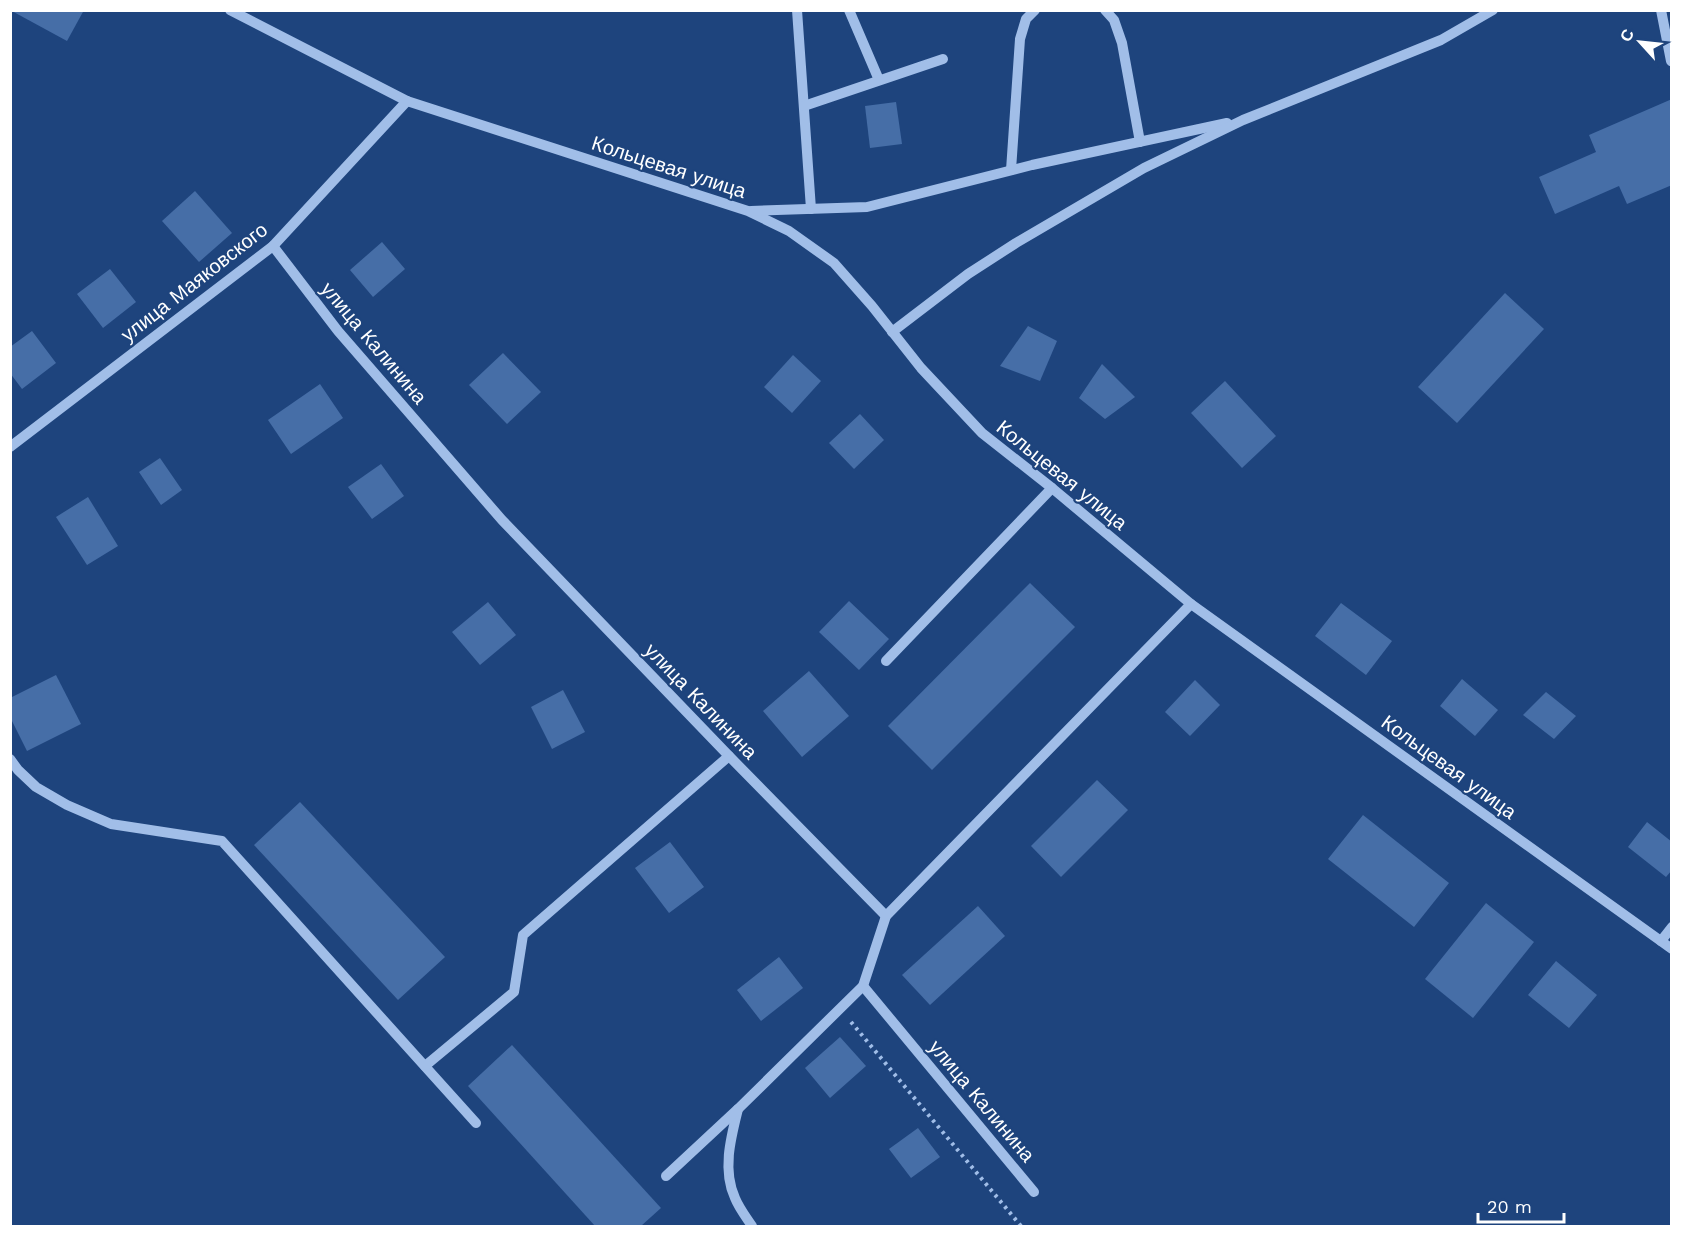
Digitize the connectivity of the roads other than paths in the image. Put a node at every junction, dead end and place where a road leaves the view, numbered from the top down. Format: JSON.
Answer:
{"nodes":[{"id":1,"x":230,"y":10,"type":"edge"},
{"id":2,"x":797,"y":10,"type":"edge"},
{"id":3,"x":849,"y":10,"type":"edge"},
{"id":4,"x":1035,"y":10,"type":"edge"},
{"id":5,"x":1105,"y":10,"type":"edge"},
{"id":6,"x":1493,"y":10,"type":"edge"},
{"id":7,"x":1661,"y":10,"type":"edge"},
{"id":8,"x":943,"y":59,"type":"dead end"},
{"id":9,"x":1671,"y":61,"type":"edge"},
{"id":10,"x":879,"y":80,"type":"junction"},
{"id":11,"x":407,"y":101,"type":"junction"},
{"id":12,"x":804,"y":106,"type":"junction"},
{"id":13,"x":1243,"y":120,"type":"junction"},
{"id":14,"x":1140,"y":142,"type":"junction"},
{"id":15,"x":1011,"y":170,"type":"junction"},
{"id":16,"x":811,"y":209,"type":"junction"},
{"id":17,"x":748,"y":211,"type":"junction"},
{"id":18,"x":273,"y":246,"type":"junction"},
{"id":19,"x":892,"y":332,"type":"junction"},
{"id":20,"x":10,"y":447,"type":"edge"},
{"id":21,"x":1052,"y":488,"type":"junction"},
{"id":22,"x":1191,"y":604,"type":"junction"},
{"id":23,"x":886,"y":661,"type":"dead end"},
{"id":24,"x":729,"y":756,"type":"junction"},
{"id":25,"x":10,"y":759,"type":"edge"},
{"id":26,"x":886,"y":916,"type":"junction"},
{"id":27,"x":1671,"y":927,"type":"edge"},
{"id":28,"x":1661,"y":941,"type":"junction"},
{"id":29,"x":1671,"y":949,"type":"edge"},
{"id":30,"x":863,"y":986,"type":"junction"},
{"id":31,"x":425,"y":1066,"type":"junction"},
{"id":32,"x":738,"y":1109,"type":"junction"},
{"id":33,"x":476,"y":1123,"type":"dead end"},
{"id":34,"x":666,"y":1176,"type":"dead end"},
{"id":35,"x":1034,"y":1192,"type":"dead end"},
{"id":36,"x":752,"y":1227,"type":"edge"}],
"edges":[{"from":1,"to":11,"type":"street","name":"Кольцевая улица"},
{"from":2,"to":12,"type":"street"},
{"from":3,"to":10,"type":"street"},
{"from":4,"to":15,"type":"street"},
{"from":5,"to":14,"type":"street"},
{"from":6,"to":13,"type":"street"},
{"from":7,"to":9,"type":"street"},
{"from":8,"to":10,"type":"street"},
{"from":10,"to":12,"type":"street"},
{"from":11,"to":17,"type":"street","name":"Кольцевая улица"},
{"from":11,"to":18,"type":"street","name":"улица Маяковского"},
{"from":12,"to":16,"type":"street"},
{"from":13,"to":14,"type":"street"},
{"from":13,"to":19,"type":"street"},
{"from":14,"to":15,"type":"street"},
{"from":15,"to":16,"type":"street"},
{"from":16,"to":17,"type":"street"},
{"from":17,"to":19,"type":"street","name":"Кольцевая улица"},
{"from":18,"to":20,"type":"street","name":"улица Маяковского"},
{"from":18,"to":24,"type":"street","name":"улица Калинина"},
{"from":19,"to":21,"type":"street","name":"Кольцевая улица"},
{"from":21,"to":22,"type":"street","name":"Кольцевая улица"},
{"from":21,"to":23,"type":"street"},
{"from":22,"to":26,"type":"street"},
{"from":22,"to":28,"type":"street","name":"Кольцевая улица"},
{"from":24,"to":26,"type":"street","name":"улица Калинина"},
{"from":24,"to":31,"type":"street"},
{"from":25,"to":31,"type":"street"},
{"from":26,"to":30,"type":"street"},
{"from":27,"to":28,"type":"street"},
{"from":28,"to":29,"type":"street","name":"Кольцевая улица"},
{"from":30,"to":32,"type":"street"},
{"from":30,"to":35,"type":"street","name":"улица Калинина"},
{"from":31,"to":33,"type":"street"},
{"from":32,"to":34,"type":"street"},
{"from":32,"to":36,"type":"street"}]}
